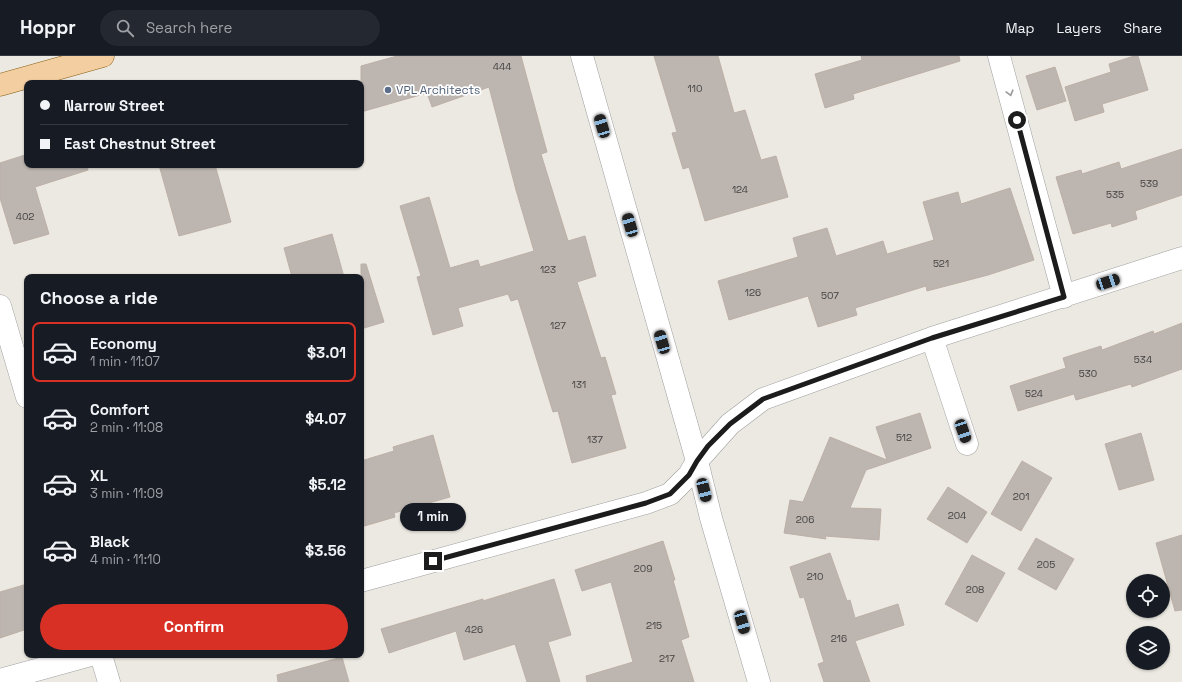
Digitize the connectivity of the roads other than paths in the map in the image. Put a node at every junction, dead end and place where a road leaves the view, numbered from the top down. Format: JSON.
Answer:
{"nodes":[{"id":1,"x":103,"y":56,"type":"edge"},
{"id":2,"x":582,"y":56,"type":"edge"},
{"id":3,"x":999,"y":56,"type":"edge"},
{"id":4,"x":0,"y":85,"type":"edge"},
{"id":5,"x":1182,"y":258,"type":"edge"},
{"id":6,"x":1064,"y":297,"type":"junction"},
{"id":7,"x":0,"y":306,"type":"edge"},
{"id":8,"x":932,"y":338,"type":"junction"},
{"id":9,"x":24,"y":387,"type":"edge"},
{"id":10,"x":967,"y":444,"type":"dead end"},
{"id":11,"x":697,"y":461,"type":"junction"},
{"id":12,"x":364,"y":580,"type":"edge"},
{"id":13,"x":80,"y":658,"type":"edge"},
{"id":14,"x":102,"y":658,"type":"edge"},
{"id":15,"x":0,"y":680,"type":"edge"},
{"id":16,"x":109,"y":682,"type":"edge"},
{"id":17,"x":759,"y":682,"type":"edge"}],
"edges":[{"from":1,"to":4,"type":"main road"},
{"from":2,"to":11,"type":"street"},
{"from":3,"to":6,"type":"street","one_way":true},
{"from":5,"to":6,"type":"street"},
{"from":6,"to":8,"type":"street"},
{"from":7,"to":9,"type":"street"},
{"from":8,"to":10,"type":"street"},
{"from":8,"to":11,"type":"street"},
{"from":11,"to":12,"type":"street"},
{"from":11,"to":17,"type":"street"},
{"from":13,"to":15,"type":"street"},
{"from":14,"to":16,"type":"street"}]}
